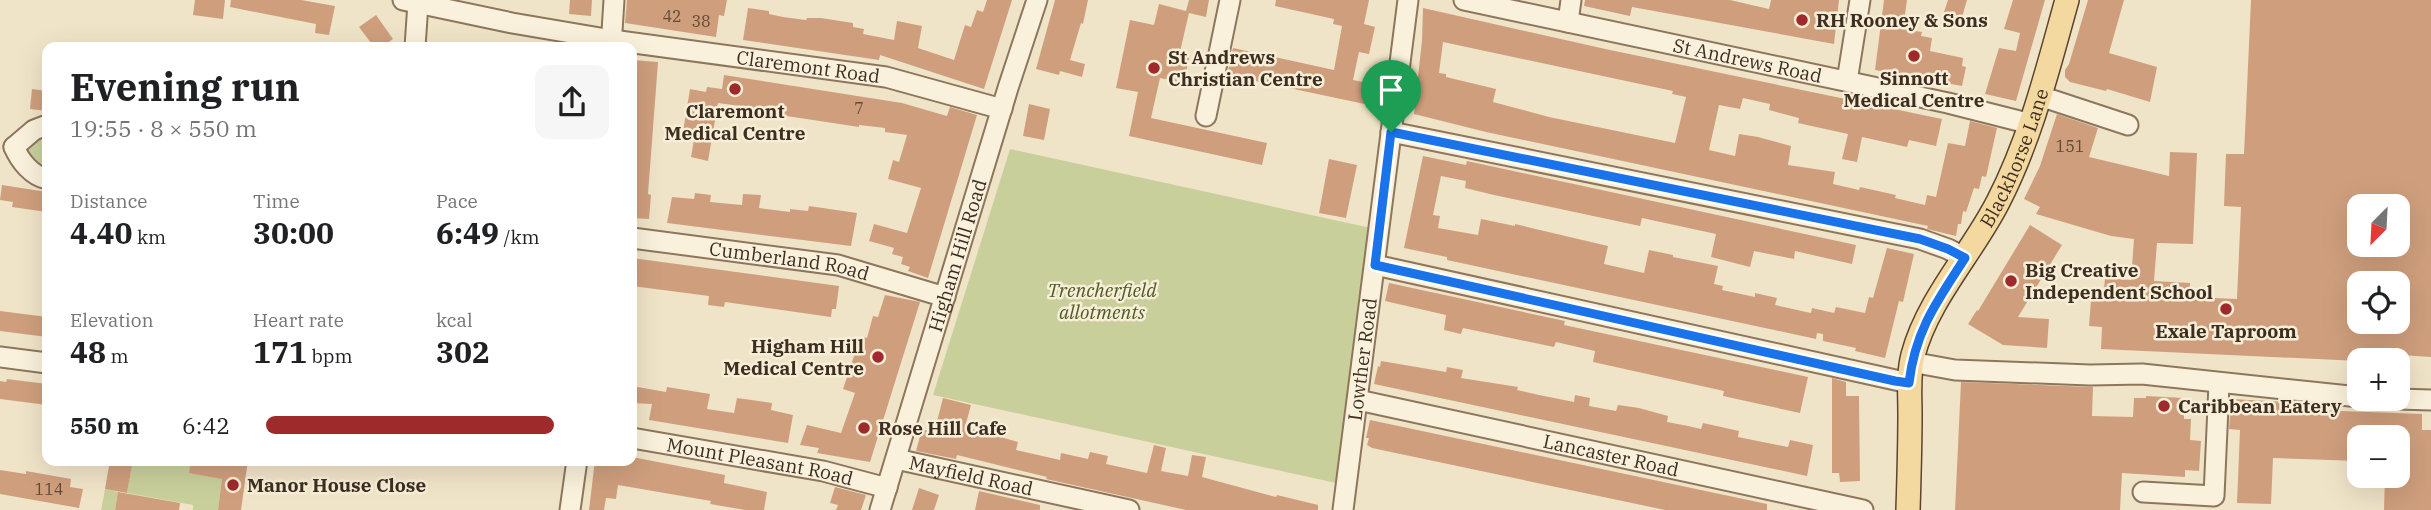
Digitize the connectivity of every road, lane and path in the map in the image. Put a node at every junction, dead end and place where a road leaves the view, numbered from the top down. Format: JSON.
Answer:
{"nodes":[{"id":1,"x":614,"y":0,"type":"edge"},
{"id":2,"x":1037,"y":0,"type":"edge"},
{"id":3,"x":1230,"y":0,"type":"edge"},
{"id":4,"x":1408,"y":0,"type":"edge"},
{"id":5,"x":1464,"y":0,"type":"edge"},
{"id":6,"x":1572,"y":0,"type":"edge"},
{"id":7,"x":1860,"y":0,"type":"edge"},
{"id":8,"x":2067,"y":0,"type":"edge"},
{"id":9,"x":411,"y":1,"type":"edge"},
{"id":10,"x":1568,"y":22,"type":"junction"},
{"id":11,"x":415,"y":42,"type":"edge"},
{"id":12,"x":602,"y":42,"type":"edge"},
{"id":13,"x":611,"y":42,"type":"edge"},
{"id":14,"x":637,"y":47,"type":"edge"},
{"id":15,"x":1847,"y":81,"type":"junction"},
{"id":16,"x":2040,"y":96,"type":"junction"},
{"id":17,"x":1002,"y":109,"type":"junction"},
{"id":18,"x":1206,"y":116,"type":"dead end"},
{"id":19,"x":2031,"y":124,"type":"junction"},
{"id":20,"x":2128,"y":125,"type":"dead end"},
{"id":21,"x":42,"y":127,"type":"edge"},
{"id":22,"x":1391,"y":132,"type":"junction"},
{"id":23,"x":7,"y":146,"type":"edge"},
{"id":24,"x":42,"y":177,"type":"edge"},
{"id":25,"x":637,"y":239,"type":"edge"},
{"id":26,"x":1965,"y":258,"type":"junction"},
{"id":27,"x":1375,"y":265,"type":"junction"},
{"id":28,"x":945,"y":297,"type":"junction"},
{"id":29,"x":0,"y":357,"type":"edge"},
{"id":30,"x":42,"y":362,"type":"edge"},
{"id":31,"x":1910,"y":373,"type":"junction"},
{"id":32,"x":2219,"y":384,"type":"junction"},
{"id":33,"x":2347,"y":396,"type":"edge"},
{"id":34,"x":2410,"y":399,"type":"edge"},
{"id":35,"x":1358,"y":400,"type":"junction"},
{"id":36,"x":2431,"y":400,"type":"edge"},
{"id":37,"x":637,"y":439,"type":"edge"},
{"id":38,"x":896,"y":459,"type":"junction"},
{"id":39,"x":576,"y":466,"type":"edge"},
{"id":40,"x":887,"y":488,"type":"junction"},
{"id":41,"x":2143,"y":492,"type":"dead end"},
{"id":42,"x":570,"y":510,"type":"edge"},
{"id":43,"x":880,"y":510,"type":"edge"},
{"id":44,"x":1129,"y":510,"type":"edge"},
{"id":45,"x":1343,"y":510,"type":"edge"},
{"id":46,"x":1863,"y":510,"type":"edge"},
{"id":47,"x":1909,"y":510,"type":"edge"}],
"edges":[{"from":1,"to":13,"type":"street"},
{"from":2,"to":17,"type":"street","name":"Higham Hill Road"},
{"from":3,"to":18,"type":"street"},
{"from":4,"to":22,"type":"street","name":"Lowther Road"},
{"from":5,"to":10,"type":"street","name":"St Andrews Road"},
{"from":6,"to":10,"type":"street"},
{"from":7,"to":15,"type":"street"},
{"from":8,"to":16,"type":"main road","name":"Blackhorse Lane"},
{"from":9,"to":11,"type":"street"},
{"from":9,"to":12,"type":"street","name":"Claremont Road"},
{"from":10,"to":15,"type":"street","name":"St Andrews Road"},
{"from":14,"to":17,"type":"street","name":"Claremont Road"},
{"from":15,"to":19,"type":"street","name":"St Andrews Road"},
{"from":16,"to":19,"type":"main road","name":"Blackhorse Lane"},
{"from":16,"to":20,"type":"street"},
{"from":17,"to":28,"type":"street","name":"Higham Hill Road"},
{"from":19,"to":26,"type":"main road","name":"Blackhorse Lane"},
{"from":21,"to":23,"type":"street"},
{"from":22,"to":26,"type":"street"},
{"from":22,"to":27,"type":"street","name":"Lowther Road"},
{"from":23,"to":24,"type":"street"},
{"from":25,"to":28,"type":"street","name":"Cumberland Road"},
{"from":26,"to":31,"type":"main road","name":"Blackhorse Lane"},
{"from":27,"to":31,"type":"street"},
{"from":27,"to":35,"type":"street","name":"Lowther Road"},
{"from":28,"to":38,"type":"street","name":"Higham Hill Road"},
{"from":29,"to":30,"type":"street"},
{"from":31,"to":32,"type":"street"},
{"from":31,"to":47,"type":"main road","name":"Blackhorse Lane"},
{"from":32,"to":33,"type":"street"},
{"from":32,"to":41,"type":"street"},
{"from":34,"to":36,"type":"street"},
{"from":35,"to":45,"type":"street","name":"Lowther Road"},
{"from":35,"to":46,"type":"street","name":"Lancaster Road"},
{"from":37,"to":40,"type":"street","name":"Mount Pleasant Road"},
{"from":38,"to":40,"type":"street","name":"Higham Hill Road"},
{"from":38,"to":44,"type":"street","name":"Mayfield Road"},
{"from":39,"to":42,"type":"street"},
{"from":40,"to":43,"type":"street","name":"Higham Hill Road"}]}
